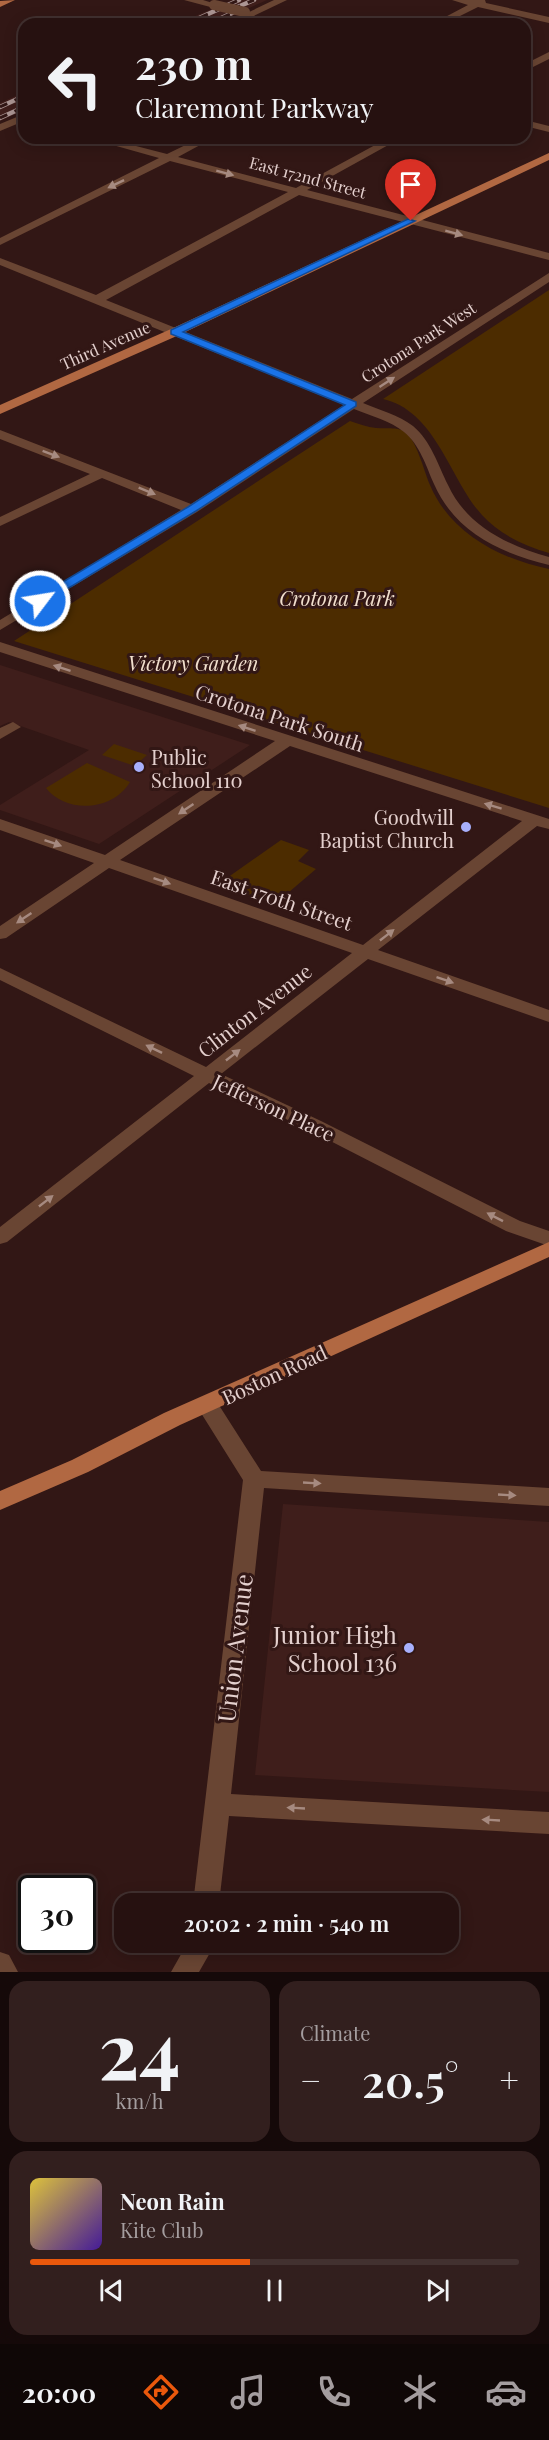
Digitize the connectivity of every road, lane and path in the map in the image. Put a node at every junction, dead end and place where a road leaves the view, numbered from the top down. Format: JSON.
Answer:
{"nodes":[{"id":1,"x":10,"y":0,"type":"edge"},
{"id":2,"x":189,"y":0,"type":"edge"},
{"id":3,"x":282,"y":0,"type":"edge"},
{"id":4,"x":457,"y":0,"type":"edge"},
{"id":5,"x":481,"y":2,"type":"edge"},
{"id":6,"x":213,"y":3,"type":"edge"},
{"id":7,"x":0,"y":4,"type":"edge"},
{"id":8,"x":249,"y":13,"type":"junction"},
{"id":9,"x":240,"y":18,"type":"edge"},
{"id":10,"x":449,"y":18,"type":"edge"},
{"id":11,"x":549,"y":20,"type":"edge"},
{"id":12,"x":549,"y":56,"type":"edge"},
{"id":13,"x":531,"y":65,"type":"edge"},
{"id":14,"x":18,"y":121,"type":"edge"},
{"id":15,"x":531,"y":124,"type":"edge"},
{"id":16,"x":0,"y":128,"type":"edge"},
{"id":17,"x":549,"y":129,"type":"edge"},
{"id":18,"x":116,"y":144,"type":"edge"},
{"id":19,"x":196,"y":144,"type":"edge"},
{"id":20,"x":385,"y":144,"type":"edge"},
{"id":21,"x":549,"y":156,"type":"edge"},
{"id":22,"x":168,"y":158,"type":"junction"},
{"id":23,"x":297,"y":192,"type":"junction"},
{"id":24,"x":411,"y":221,"type":"junction"},
{"id":25,"x":0,"y":242,"type":"edge"},
{"id":26,"x":549,"y":257,"type":"edge"},
{"id":27,"x":0,"y":261,"type":"edge"},
{"id":28,"x":549,"y":277,"type":"edge"},
{"id":29,"x":96,"y":300,"type":"junction"},
{"id":30,"x":175,"y":332,"type":"junction"},
{"id":31,"x":352,"y":404,"type":"junction"},
{"id":32,"x":0,"y":410,"type":"edge"},
{"id":33,"x":0,"y":434,"type":"edge"},
{"id":34,"x":102,"y":473,"type":"junction"},
{"id":35,"x":192,"y":509,"type":"junction"},
{"id":36,"x":0,"y":522,"type":"edge"},
{"id":37,"x":549,"y":561,"type":"edge"},
{"id":38,"x":0,"y":626,"type":"edge"},
{"id":39,"x":0,"y":647,"type":"edge"},
{"id":40,"x":286,"y":741,"type":"junction"},
{"id":41,"x":542,"y":821,"type":"edge"},
{"id":42,"x":0,"y":824,"type":"edge"},
{"id":43,"x":107,"y":862,"type":"junction"},
{"id":44,"x":0,"y":934,"type":"edge"},
{"id":45,"x":365,"y":952,"type":"junction"},
{"id":46,"x":0,"y":973,"type":"edge"},
{"id":47,"x":549,"y":1016,"type":"edge"},
{"id":48,"x":207,"y":1075,"type":"junction"},
{"id":49,"x":0,"y":1237,"type":"edge"},
{"id":50,"x":549,"y":1239,"type":"edge"},
{"id":51,"x":549,"y":1249,"type":"edge"},
{"id":52,"x":207,"y":1405,"type":"junction"},
{"id":53,"x":254,"y":1479,"type":"junction"},
{"id":54,"x":549,"y":1497,"type":"edge"},
{"id":55,"x":0,"y":1501,"type":"edge"},
{"id":56,"x":217,"y":1804,"type":"junction"},
{"id":57,"x":549,"y":1823,"type":"edge"},
{"id":58,"x":207,"y":1893,"type":"edge"},
{"id":59,"x":196,"y":1953,"type":"edge"},
{"id":60,"x":201,"y":1953,"type":"edge"},
{"id":61,"x":0,"y":1964,"type":"edge"},
{"id":62,"x":5,"y":1972,"type":"edge"},
{"id":63,"x":184,"y":1972,"type":"edge"},
{"id":64,"x":200,"y":1972,"type":"edge"}],
"edges":[{"from":1,"to":7,"type":"main road"},
{"from":2,"to":6,"type":"street"},
{"from":3,"to":8,"type":"street"},
{"from":4,"to":5,"type":"street"},
{"from":5,"to":10,"type":"street"},
{"from":5,"to":11,"type":"street"},
{"from":6,"to":8,"type":"street","bridge":true},
{"from":8,"to":9,"type":"street"},
{"from":12,"to":13,"type":"street"},
{"from":14,"to":16,"type":"street"},
{"from":15,"to":17,"type":"street"},
{"from":18,"to":22,"type":"street","name":"East 172nd Street"},
{"from":19,"to":22,"type":"street"},
{"from":20,"to":23,"type":"street"},
{"from":21,"to":24,"type":"main road","name":"Third Avenue"},
{"from":22,"to":23,"type":"street","name":"East 172nd Street","one_way":true},
{"from":22,"to":25,"type":"street","one_way":true},
{"from":23,"to":24,"type":"street","name":"East 172nd Street"},
{"from":23,"to":29,"type":"street"},
{"from":24,"to":26,"type":"street","name":"East 172nd Street","one_way":true},
{"from":24,"to":30,"type":"main road","name":"Third Avenue"},
{"from":27,"to":29,"type":"street"},
{"from":31,"to":28,"type":"street","name":"Crotona Park West","one_way":true},
{"from":29,"to":30,"type":"street"},
{"from":30,"to":31,"type":"street"},
{"from":30,"to":32,"type":"main road","name":"Third Avenue"},
{"from":31,"to":35,"type":"street","name":"Crotona Park West"},
{"from":31,"to":37,"type":"street"},
{"from":33,"to":34,"type":"street","one_way":true},
{"from":34,"to":35,"type":"street","one_way":true},
{"from":34,"to":36,"type":"street"},
{"from":35,"to":38,"type":"street","name":"Crotona Park West"},
{"from":40,"to":39,"type":"street","name":"Crotona Park South","one_way":true},
{"from":41,"to":40,"type":"street","name":"Crotona Park South","one_way":true},
{"from":40,"to":43,"type":"street","one_way":true},
{"from":45,"to":41,"type":"street","name":"Clinton Avenue","one_way":true},
{"from":42,"to":43,"type":"street","name":"East 170th Street","one_way":true},
{"from":43,"to":44,"type":"street","one_way":true},
{"from":43,"to":45,"type":"street","name":"East 170th Street","one_way":true},
{"from":45,"to":47,"type":"street","name":"East 170th Street","one_way":true},
{"from":48,"to":45,"type":"street","name":"Clinton Avenue","one_way":true},
{"from":48,"to":46,"type":"street","name":"Jefferson Place","one_way":true},
{"from":49,"to":48,"type":"street","name":"Clinton Avenue","one_way":true},
{"from":50,"to":48,"type":"street","name":"Jefferson Place","one_way":true},
{"from":51,"to":52,"type":"main road","name":"Boston Road"},
{"from":52,"to":53,"type":"street"},
{"from":52,"to":55,"type":"main road","name":"Boston Road"},
{"from":53,"to":54,"type":"street","one_way":true},
{"from":53,"to":56,"type":"street","name":"Union Avenue"},
{"from":57,"to":56,"type":"street","one_way":true},
{"from":56,"to":58,"type":"street","name":"Union Avenue"},
{"from":59,"to":63,"type":"street"},
{"from":60,"to":64,"type":"street"},
{"from":61,"to":62,"type":"street"}]}
